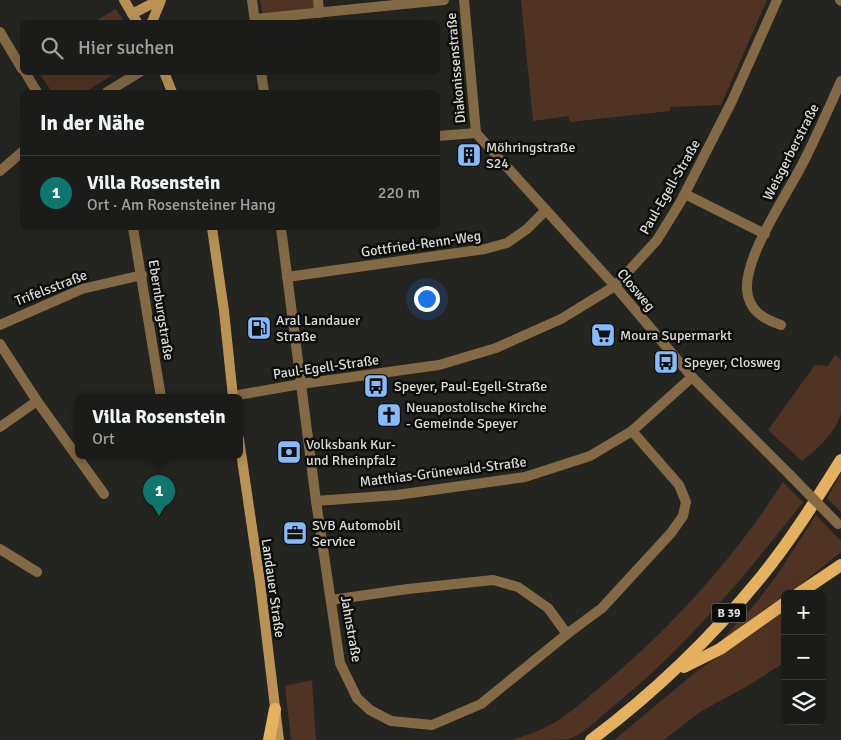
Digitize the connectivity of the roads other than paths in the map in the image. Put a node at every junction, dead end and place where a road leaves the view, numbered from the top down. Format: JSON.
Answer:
{"nodes":[{"id":1,"x":124,"y":0,"type":"edge"},
{"id":2,"x":160,"y":0,"type":"edge"},
{"id":3,"x":252,"y":0,"type":"edge"},
{"id":4,"x":318,"y":0,"type":"edge"},
{"id":5,"x":444,"y":0,"type":"edge"},
{"id":6,"x":464,"y":0,"type":"edge"},
{"id":7,"x":777,"y":0,"type":"edge"},
{"id":8,"x":319,"y":12,"type":"junction"},
{"id":9,"x":134,"y":18,"type":"edge"},
{"id":10,"x":153,"y":20,"type":"edge"},
{"id":11,"x":255,"y":20,"type":"edge"},
{"id":12,"x":262,"y":20,"type":"edge"},
{"id":13,"x":0,"y":32,"type":"edge"},
{"id":14,"x":20,"y":66,"type":"edge"},
{"id":15,"x":27,"y":75,"type":"edge"},
{"id":16,"x":135,"y":75,"type":"edge"},
{"id":17,"x":165,"y":75,"type":"edge"},
{"id":18,"x":262,"y":75,"type":"edge"},
{"id":19,"x":841,"y":81,"type":"edge"},
{"id":20,"x":36,"y":90,"type":"edge"},
{"id":21,"x":110,"y":90,"type":"edge"},
{"id":22,"x":171,"y":90,"type":"edge"},
{"id":23,"x":264,"y":90,"type":"edge"},
{"id":24,"x":476,"y":133,"type":"junction"},
{"id":25,"x":440,"y":136,"type":"edge"},
{"id":26,"x":20,"y":154,"type":"edge"},
{"id":27,"x":0,"y":171,"type":"edge"},
{"id":28,"x":685,"y":194,"type":"junction"},
{"id":29,"x":546,"y":210,"type":"junction"},
{"id":30,"x":132,"y":230,"type":"edge"},
{"id":31,"x":212,"y":230,"type":"edge"},
{"id":32,"x":281,"y":230,"type":"edge"},
{"id":33,"x":765,"y":234,"type":"junction"},
{"id":34,"x":142,"y":275,"type":"junction"},
{"id":35,"x":287,"y":276,"type":"junction"},
{"id":36,"x":615,"y":286,"type":"junction"},
{"id":37,"x":0,"y":324,"type":"edge"},
{"id":38,"x":781,"y":325,"type":"dead end"},
{"id":39,"x":0,"y":344,"type":"edge"},
{"id":40,"x":692,"y":376,"type":"junction"},
{"id":41,"x":301,"y":384,"type":"junction"},
{"id":42,"x":161,"y":394,"type":"edge"},
{"id":43,"x":233,"y":394,"type":"edge"},
{"id":44,"x":243,"y":395,"type":"edge"},
{"id":45,"x":37,"y":401,"type":"junction"},
{"id":46,"x":0,"y":427,"type":"edge"},
{"id":47,"x":632,"y":431,"type":"junction"},
{"id":48,"x":75,"y":454,"type":"edge"},
{"id":49,"x":79,"y":459,"type":"edge"},
{"id":50,"x":242,"y":459,"type":"edge"},
{"id":51,"x":841,"y":460,"type":"edge"},
{"id":52,"x":104,"y":494,"type":"dead end"},
{"id":53,"x":316,"y":501,"type":"junction"},
{"id":54,"x":840,"y":525,"type":"edge"},
{"id":55,"x":0,"y":549,"type":"edge"},
{"id":56,"x":841,"y":565,"type":"edge"},
{"id":57,"x":37,"y":572,"type":"dead end"},
{"id":58,"x":804,"y":590,"type":"edge"},
{"id":59,"x":332,"y":600,"type":"junction"},
{"id":60,"x":781,"y":606,"type":"edge"},
{"id":61,"x":567,"y":634,"type":"junction"},
{"id":62,"x":672,"y":672,"type":"junction"},
{"id":63,"x":275,"y":709,"type":"junction"},
{"id":64,"x":269,"y":740,"type":"edge"},
{"id":65,"x":279,"y":740,"type":"edge"},
{"id":66,"x":591,"y":740,"type":"edge"}],
"edges":[{"from":1,"to":9,"type":"main road"},
{"from":2,"to":9,"type":"main road"},
{"from":2,"to":10,"type":"main road"},
{"from":3,"to":11,"type":"street"},
{"from":4,"to":8,"type":"street"},
{"from":5,"to":8,"type":"street"},
{"from":6,"to":24,"type":"street","name":"Diakonissenstraße"},
{"from":7,"to":28,"type":"street","name":"Paul-Egell-Straße"},
{"from":8,"to":12,"type":"street"},
{"from":13,"to":14,"type":"street"},
{"from":15,"to":20,"type":"street"},
{"from":16,"to":21,"type":"street"},
{"from":17,"to":22,"type":"main road"},
{"from":18,"to":23,"type":"street"},
{"from":19,"to":33,"type":"street","name":"Weisgerberstraße"},
{"from":24,"to":25,"type":"street"},
{"from":24,"to":29,"type":"street","name":"Closweg"},
{"from":26,"to":27,"type":"street"},
{"from":28,"to":33,"type":"street"},
{"from":28,"to":36,"type":"street","name":"Paul-Egell-Straße"},
{"from":29,"to":35,"type":"street","name":"Gottfried-Renn-Weg"},
{"from":29,"to":36,"type":"street","name":"Closweg"},
{"from":30,"to":34,"type":"street","name":"Ebernburgstraße"},
{"from":31,"to":43,"type":"main road"},
{"from":32,"to":35,"type":"street","name":"Jahnstraße"},
{"from":33,"to":38,"type":"street","name":"Weisgerberstraße"},
{"from":34,"to":37,"type":"street","name":"Trifelsstraße"},
{"from":34,"to":42,"type":"street","name":"Ebernburgstraße"},
{"from":35,"to":41,"type":"street","name":"Jahnstraße"},
{"from":36,"to":40,"type":"street","name":"Closweg"},
{"from":36,"to":41,"type":"street","name":"Paul-Egell-Straße"},
{"from":39,"to":45,"type":"street"},
{"from":40,"to":47,"type":"street","name":"Matthias-Grünewald-Straße"},
{"from":40,"to":54,"type":"street","name":"Closweg","bridge":true},
{"from":41,"to":44,"type":"street","name":"Paul-Egell-Straße"},
{"from":41,"to":53,"type":"street","name":"Jahnstraße"},
{"from":45,"to":46,"type":"street"},
{"from":45,"to":48,"type":"street"},
{"from":47,"to":53,"type":"street","name":"Matthias-Grünewald-Straße"},
{"from":47,"to":61,"type":"street","name":"Jahnstraße"},
{"from":49,"to":52,"type":"street"},
{"from":50,"to":63,"type":"main road","name":"Landauer Straße"},
{"from":51,"to":62,"type":"main road","number":"B 39"},
{"from":53,"to":59,"type":"street","name":"Jahnstraße"},
{"from":55,"to":57,"type":"street"},
{"from":56,"to":58,"type":"main road"},
{"from":59,"to":61,"type":"street"},
{"from":59,"to":61,"type":"street","name":"Jahnstraße"},
{"from":60,"to":62,"type":"main road"},
{"from":62,"to":66,"type":"main road","number":"B 39"},
{"from":63,"to":64,"type":"main road"},
{"from":63,"to":65,"type":"main road","name":"Landauer Straße"}]}
